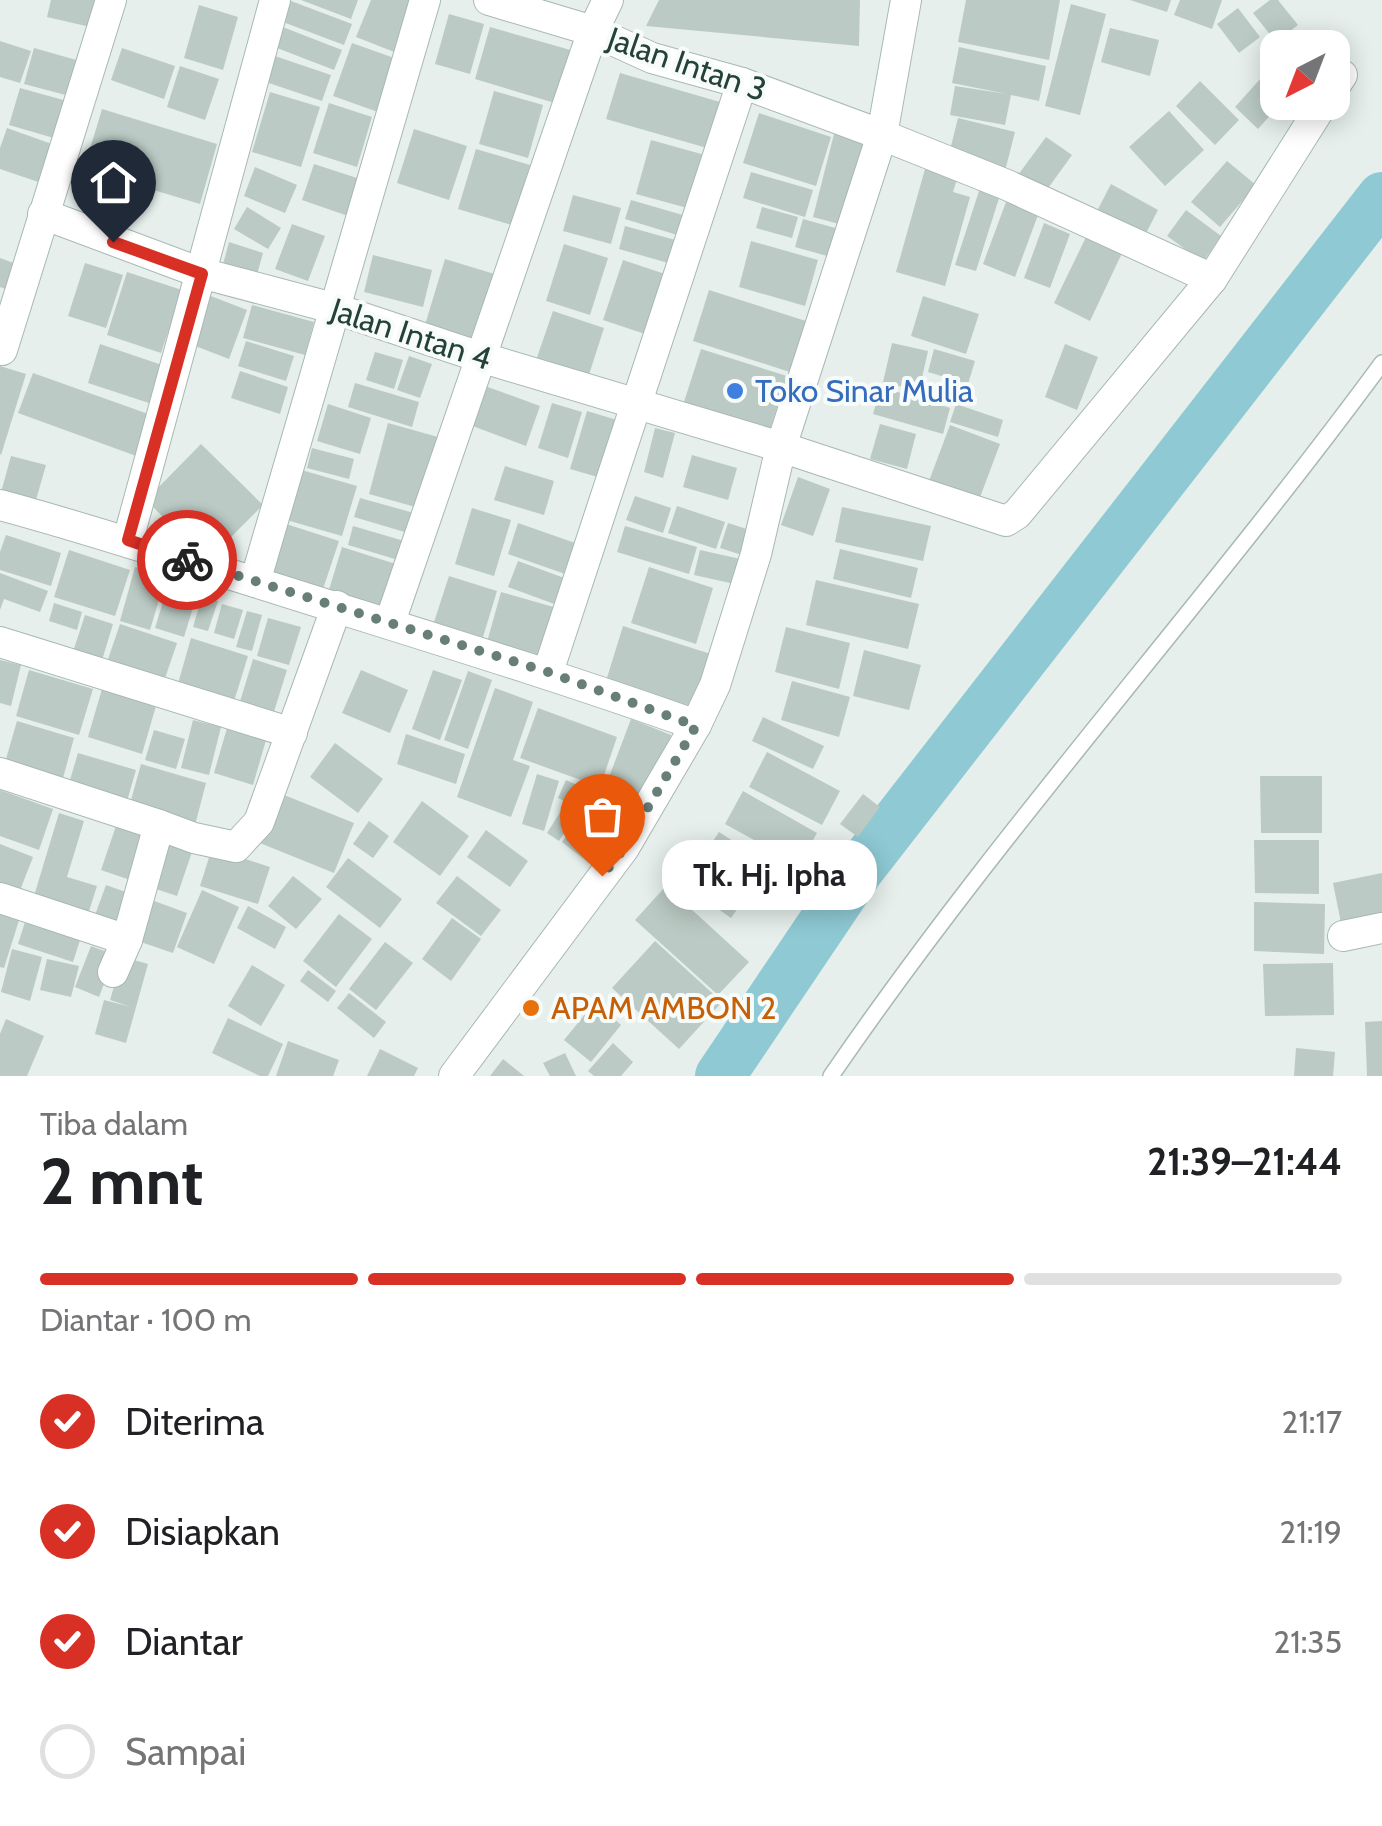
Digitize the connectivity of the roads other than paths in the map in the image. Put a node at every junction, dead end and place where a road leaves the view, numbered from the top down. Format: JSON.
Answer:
{"nodes":[{"id":1,"x":111,"y":0,"type":"edge"},
{"id":2,"x":275,"y":0,"type":"edge"},
{"id":3,"x":425,"y":0,"type":"edge"},
{"id":4,"x":490,"y":0,"type":"edge"},
{"id":5,"x":608,"y":0,"type":"edge"},
{"id":6,"x":906,"y":0,"type":"edge"},
{"id":7,"x":593,"y":31,"type":"junction"},
{"id":8,"x":742,"y":83,"type":"junction"},
{"id":9,"x":1313,"y":120,"type":"edge"},
{"id":10,"x":882,"y":135,"type":"junction"},
{"id":11,"x":43,"y":214,"type":"junction"},
{"id":12,"x":202,"y":274,"type":"junction"},
{"id":13,"x":1212,"y":279,"type":"junction"},
{"id":14,"x":333,"y":308,"type":"junction"},
{"id":15,"x":2,"y":350,"type":"edge"},
{"id":16,"x":480,"y":356,"type":"junction"},
{"id":17,"x":1382,"y":363,"type":"edge"},
{"id":18,"x":638,"y":404,"type":"junction"},
{"id":19,"x":781,"y":447,"type":"junction"},
{"id":20,"x":0,"y":505,"type":"edge"},
{"id":21,"x":128,"y":540,"type":"junction"},
{"id":22,"x":255,"y":582,"type":"junction"},
{"id":23,"x":338,"y":606,"type":"junction"},
{"id":24,"x":390,"y":622,"type":"junction"},
{"id":25,"x":0,"y":642,"type":"edge"},
{"id":26,"x":548,"y":672,"type":"junction"},
{"id":27,"x":696,"y":726,"type":"junction"},
{"id":28,"x":292,"y":733,"type":"junction"},
{"id":29,"x":0,"y":773,"type":"edge"},
{"id":30,"x":159,"y":825,"type":"junction"},
{"id":31,"x":0,"y":898,"type":"edge"},
{"id":32,"x":1382,"y":928,"type":"edge"},
{"id":33,"x":1343,"y":936,"type":"dead end"},
{"id":34,"x":127,"y":940,"type":"junction"},
{"id":35,"x":112,"y":972,"type":"dead end"},
{"id":36,"x":454,"y":1076,"type":"edge"},
{"id":37,"x":831,"y":1076,"type":"edge"}],
"edges":[{"from":1,"to":11,"type":"street"},
{"from":2,"to":12,"type":"street"},
{"from":3,"to":14,"type":"street"},
{"from":4,"to":7,"type":"street","name":"Jalan Intan 3"},
{"from":5,"to":7,"type":"street"},
{"from":6,"to":10,"type":"street"},
{"from":7,"to":8,"type":"street","name":"Jalan Intan 3"},
{"from":7,"to":16,"type":"street"},
{"from":8,"to":10,"type":"street","name":"Jalan Intan 3"},
{"from":8,"to":18,"type":"street"},
{"from":9,"to":13,"type":"street"},
{"from":10,"to":13,"type":"street","name":"Jalan Intan 3"},
{"from":10,"to":19,"type":"street"},
{"from":11,"to":12,"type":"street","name":"Jalan Intan 4"},
{"from":11,"to":15,"type":"street"},
{"from":12,"to":14,"type":"street","name":"Jalan Intan 4"},
{"from":12,"to":21,"type":"street"},
{"from":13,"to":19,"type":"street","name":"Jalan Intan 4"},
{"from":14,"to":16,"type":"street","name":"Jalan Intan 4"},
{"from":14,"to":22,"type":"street"},
{"from":16,"to":18,"type":"street","name":"Jalan Intan 4"},
{"from":16,"to":24,"type":"street"},
{"from":17,"to":37,"type":"lane"},
{"from":18,"to":19,"type":"street","name":"Jalan Intan 4"},
{"from":18,"to":26,"type":"street"},
{"from":19,"to":27,"type":"street"},
{"from":20,"to":21,"type":"street"},
{"from":21,"to":22,"type":"street"},
{"from":22,"to":23,"type":"street"},
{"from":23,"to":24,"type":"street"},
{"from":23,"to":28,"type":"street"},
{"from":24,"to":26,"type":"street"},
{"from":25,"to":28,"type":"street"},
{"from":26,"to":27,"type":"street"},
{"from":27,"to":36,"type":"street"},
{"from":28,"to":30,"type":"street"},
{"from":29,"to":30,"type":"street"},
{"from":30,"to":34,"type":"street"},
{"from":31,"to":34,"type":"street"},
{"from":32,"to":33,"type":"street"},
{"from":34,"to":35,"type":"street"}]}
